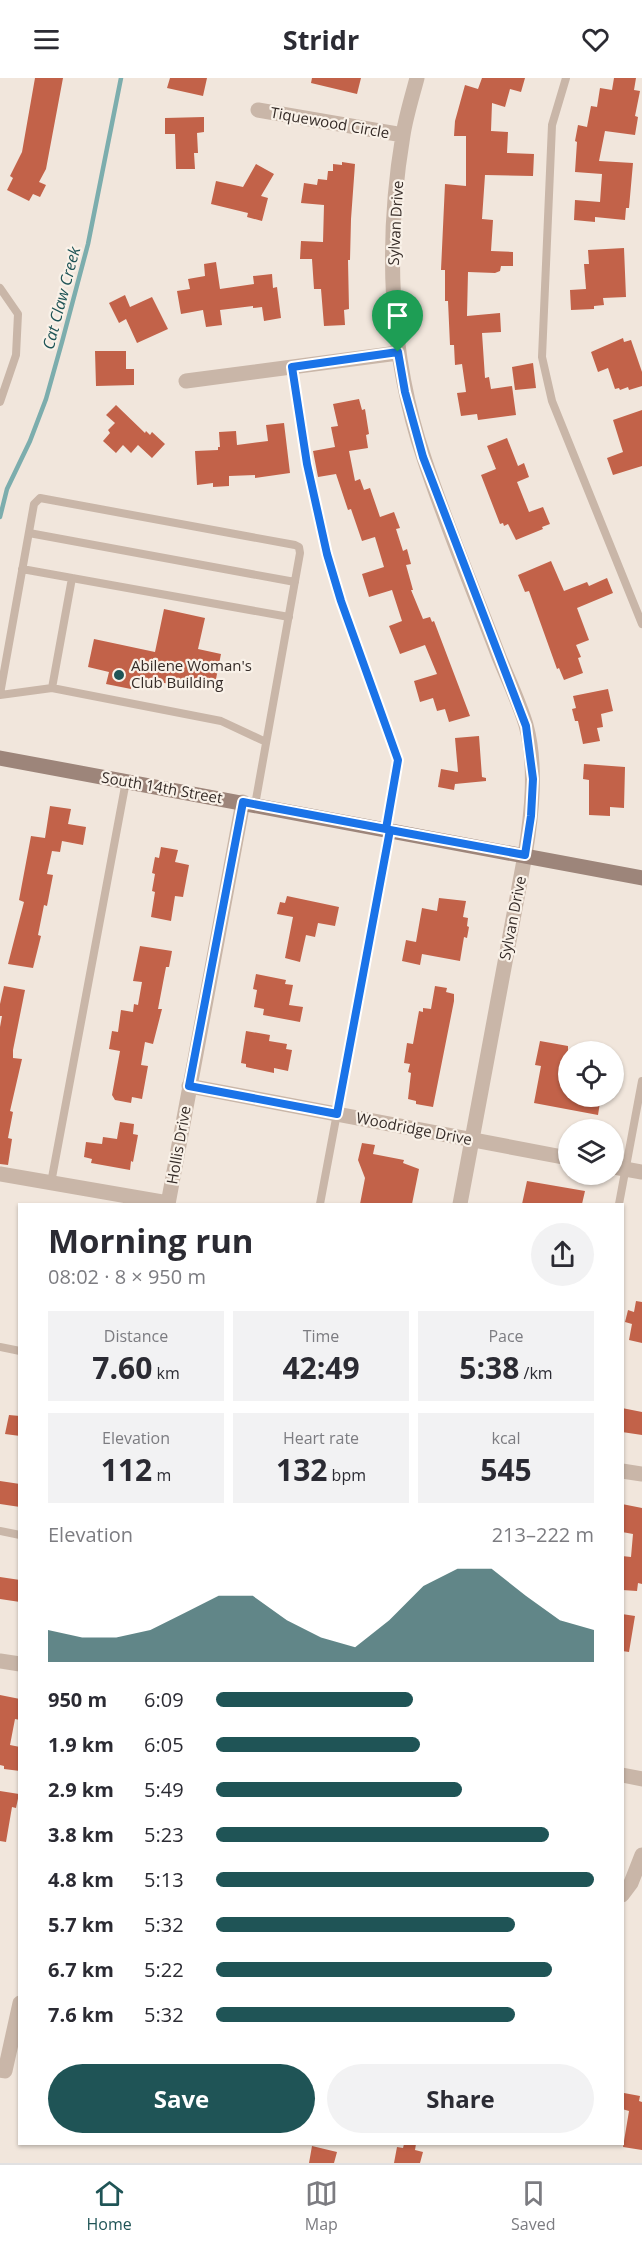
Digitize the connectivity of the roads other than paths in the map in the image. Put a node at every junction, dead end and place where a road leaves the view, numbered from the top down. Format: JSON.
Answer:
{"nodes":[{"id":1,"x":417,"y":78,"type":"edge"},
{"id":2,"x":566,"y":78,"type":"edge"},
{"id":3,"x":258,"y":110,"type":"dead end"},
{"id":4,"x":403,"y":135,"type":"junction"},
{"id":5,"x":0,"y":288,"type":"edge"},
{"id":6,"x":398,"y":352,"type":"junction"},
{"id":7,"x":292,"y":367,"type":"junction"},
{"id":8,"x":186,"y":381,"type":"dead end"},
{"id":9,"x":0,"y":402,"type":"edge"},
{"id":10,"x":29,"y":533,"type":"junction"},
{"id":11,"x":22,"y":569,"type":"junction"},
{"id":12,"x":72,"y":578,"type":"junction"},
{"id":13,"x":295,"y":582,"type":"junction"},
{"id":14,"x":289,"y":617,"type":"junction"},
{"id":15,"x":642,"y":624,"type":"edge"},
{"id":16,"x":52,"y":688,"type":"junction"},
{"id":17,"x":0,"y":695,"type":"edge"},
{"id":18,"x":266,"y":742,"type":"junction"},
{"id":19,"x":0,"y":758,"type":"edge"},
{"id":20,"x":126,"y":781,"type":"junction"},
{"id":21,"x":249,"y":804,"type":"junction"},
{"id":22,"x":388,"y":830,"type":"junction"},
{"id":23,"x":525,"y":855,"type":"junction"},
{"id":24,"x":642,"y":878,"type":"edge"},
{"id":25,"x":642,"y":1081,"type":"edge"},
{"id":26,"x":189,"y":1086,"type":"junction"},
{"id":27,"x":337,"y":1114,"type":"junction"},
{"id":28,"x":472,"y":1140,"type":"junction"},
{"id":29,"x":624,"y":1152,"type":"edge"},
{"id":30,"x":558,"y":1156,"type":"edge"},
{"id":31,"x":624,"y":1169,"type":"edge"},
{"id":32,"x":642,"y":1172,"type":"edge"},
{"id":33,"x":0,"y":1174,"type":"edge"},
{"id":34,"x":51,"y":1183,"type":"junction"},
{"id":35,"x":620,"y":1185,"type":"edge"},
{"id":36,"x":162,"y":1203,"type":"edge"},
{"id":37,"x":168,"y":1203,"type":"edge"},
{"id":38,"x":320,"y":1203,"type":"edge"},
{"id":39,"x":460,"y":1203,"type":"edge"},
{"id":40,"x":619,"y":1203,"type":"edge"},
{"id":41,"x":0,"y":1347,"type":"edge"},
{"id":42,"x":18,"y":1351,"type":"edge"},
{"id":43,"x":624,"y":1471,"type":"edge"},
{"id":44,"x":642,"y":1474,"type":"edge"},
{"id":45,"x":0,"y":1531,"type":"edge"},
{"id":46,"x":18,"y":1534,"type":"edge"},
{"id":47,"x":0,"y":1661,"type":"edge"},
{"id":48,"x":18,"y":1664,"type":"edge"},
{"id":49,"x":624,"y":1775,"type":"edge"},
{"id":50,"x":642,"y":1779,"type":"edge"},
{"id":51,"x":642,"y":1855,"type":"edge"},
{"id":52,"x":624,"y":1892,"type":"edge"},
{"id":53,"x":18,"y":2011,"type":"edge"},
{"id":54,"x":18,"y":2054,"type":"edge"},
{"id":55,"x":2,"y":2073,"type":"edge"}],
"edges":[{"from":1,"to":4,"type":"street","name":"Sylvan Drive"},
{"from":2,"to":15,"type":"lane"},
{"from":3,"to":4,"type":"street","name":"Tiquewood Circle"},
{"from":4,"to":6,"type":"street","name":"Sylvan Drive"},
{"from":5,"to":9,"type":"lane"},
{"from":6,"to":7,"type":"street"},
{"from":6,"to":23,"type":"street","name":"Sylvan Drive"},
{"from":7,"to":8,"type":"street"},
{"from":7,"to":22,"type":"lane"},
{"from":10,"to":11,"type":"lane"},
{"from":10,"to":13,"type":"lane"},
{"from":10,"to":13,"type":"lane"},
{"from":11,"to":12,"type":"lane"},
{"from":11,"to":17,"type":"lane"},
{"from":12,"to":14,"type":"lane"},
{"from":12,"to":16,"type":"lane"},
{"from":13,"to":14,"type":"lane"},
{"from":14,"to":18,"type":"lane"},
{"from":16,"to":17,"type":"lane"},
{"from":16,"to":18,"type":"lane"},
{"from":18,"to":21,"type":"lane"},
{"from":19,"to":20,"type":"main road","name":"South 14th Street"},
{"from":20,"to":21,"type":"main road","name":"South 14th Street"},
{"from":20,"to":34,"type":"lane"},
{"from":21,"to":22,"type":"main road","name":"South 14th Street"},
{"from":21,"to":26,"type":"street","name":"Hollis Drive"},
{"from":22,"to":23,"type":"main road","name":"South 14th Street"},
{"from":22,"to":27,"type":"lane"},
{"from":23,"to":24,"type":"main road","name":"South 14th Street"},
{"from":23,"to":28,"type":"street","name":"Sylvan Drive"},
{"from":25,"to":29,"type":"lane"},
{"from":26,"to":27,"type":"street","name":"Woodridge Drive"},
{"from":26,"to":37,"type":"street","name":"Hollis Drive"},
{"from":27,"to":28,"type":"street","name":"Woodridge Drive"},
{"from":27,"to":38,"type":"lane"},
{"from":28,"to":30,"type":"street","name":"Woodridge Drive"},
{"from":28,"to":39,"type":"street","name":"Sylvan Drive"},
{"from":31,"to":32,"type":"street"},
{"from":33,"to":34,"type":"street"},
{"from":34,"to":36,"type":"street"},
{"from":35,"to":40,"type":"lane"},
{"from":41,"to":42,"type":"lane"},
{"from":43,"to":44,"type":"street"},
{"from":45,"to":46,"type":"lane"},
{"from":47,"to":48,"type":"street"},
{"from":49,"to":50,"type":"street"},
{"from":51,"to":52,"type":"street"},
{"from":53,"to":55,"type":"street"},
{"from":54,"to":55,"type":"street"}]}
